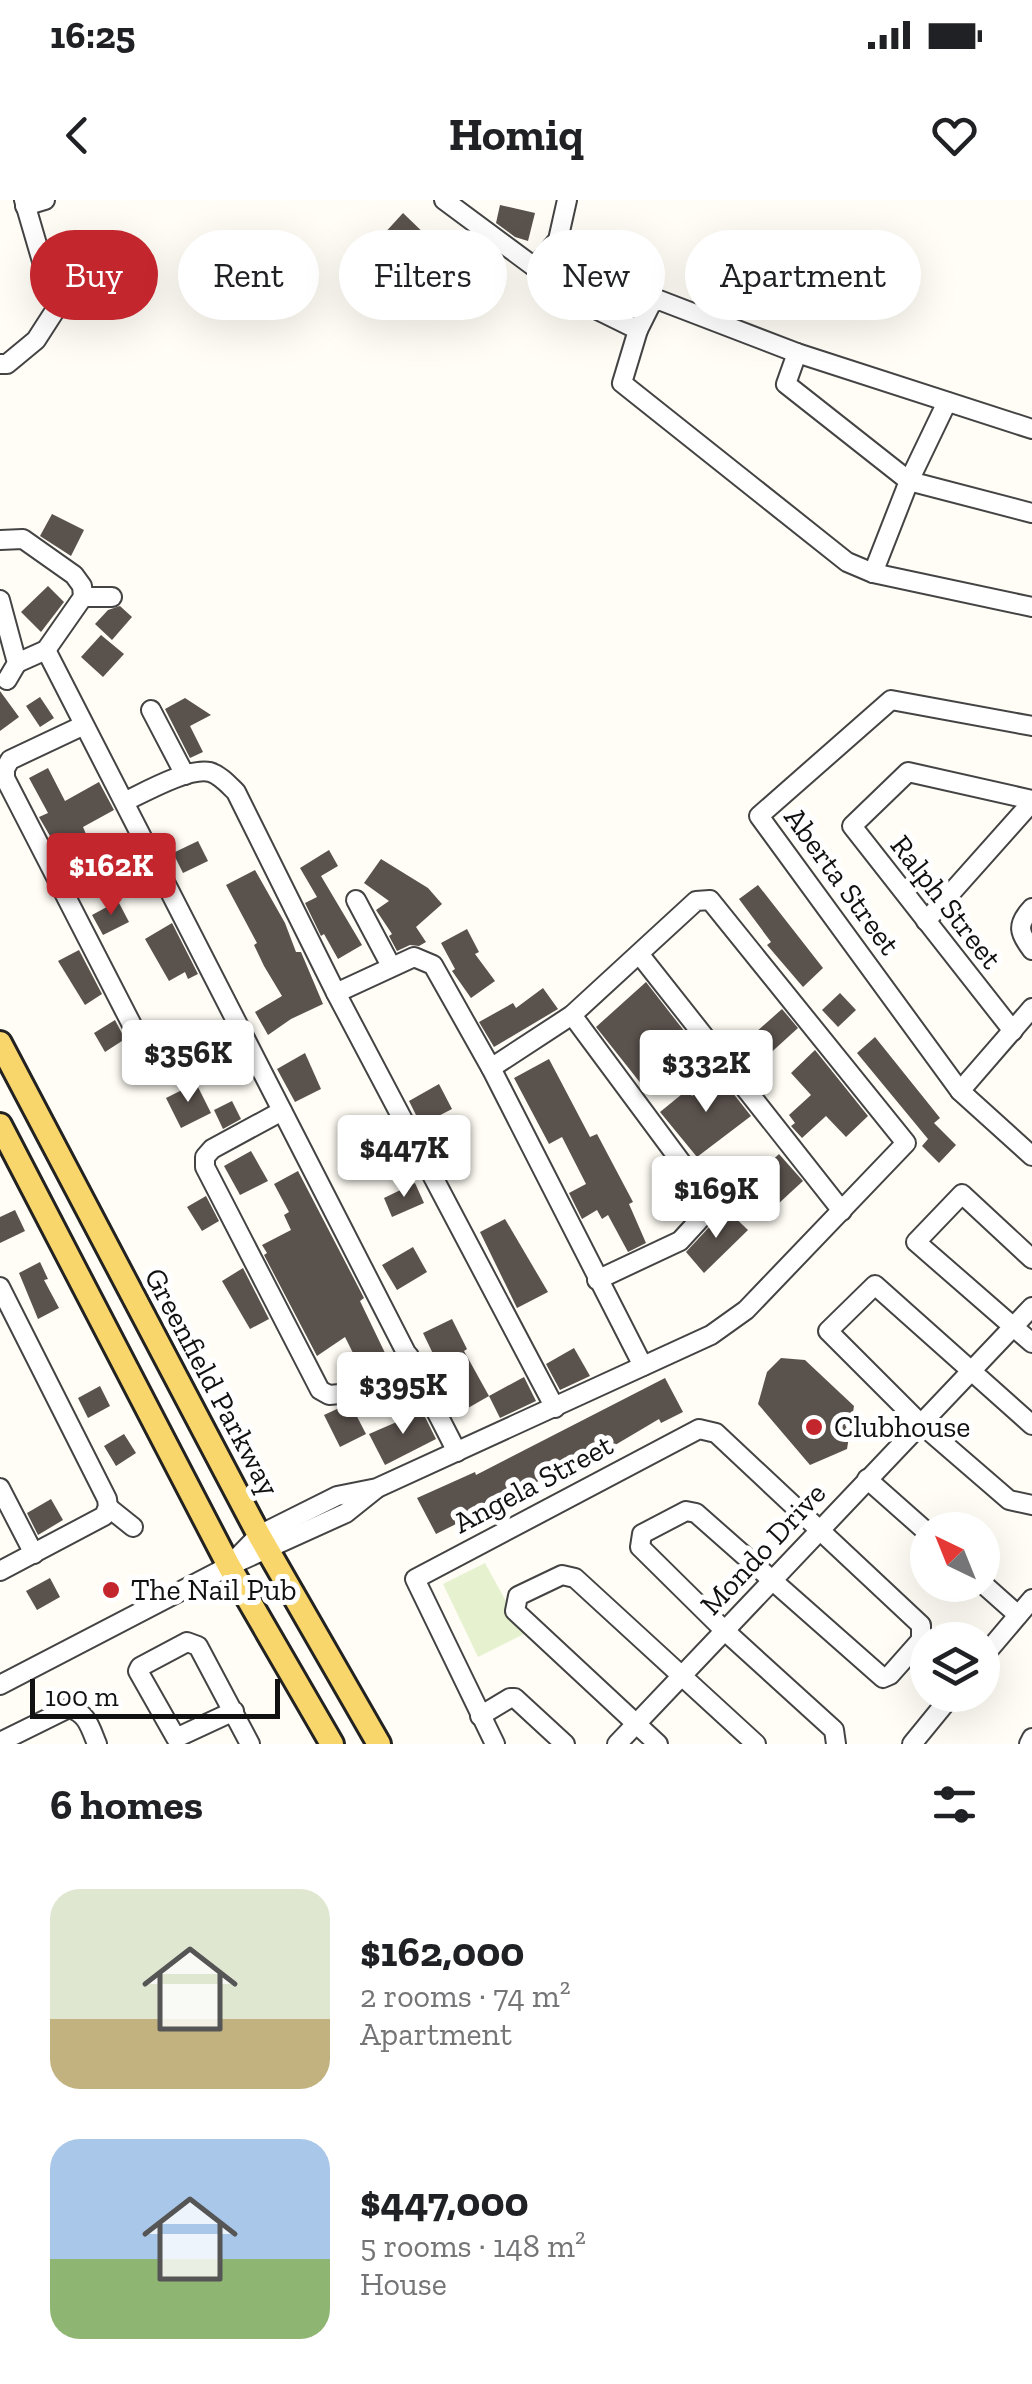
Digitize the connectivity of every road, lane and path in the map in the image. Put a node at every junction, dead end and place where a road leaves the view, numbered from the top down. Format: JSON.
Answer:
{"nodes":[{"id":1,"x":45,"y":200,"type":"edge"},
{"id":2,"x":444,"y":200,"type":"edge"},
{"id":3,"x":568,"y":200,"type":"edge"},
{"id":4,"x":25,"y":203,"type":"edge"},
{"id":5,"x":560,"y":230,"type":"edge"},
{"id":6,"x":527,"y":261,"type":"edge"},
{"id":7,"x":618,"y":320,"type":"edge"},
{"id":8,"x":638,"y":330,"type":"junction"},
{"id":9,"x":797,"y":353,"type":"junction"},
{"id":10,"x":0,"y":364,"type":"edge"},
{"id":11,"x":947,"y":402,"type":"junction"},
{"id":12,"x":1032,"y":429,"type":"edge"},
{"id":13,"x":909,"y":481,"type":"junction"},
{"id":14,"x":1032,"y":513,"type":"edge"},
{"id":15,"x":0,"y":540,"type":"edge"},
{"id":16,"x":873,"y":574,"type":"junction"},
{"id":17,"x":82,"y":597,"type":"junction"},
{"id":18,"x":112,"y":597,"type":"dead end"},
{"id":19,"x":0,"y":600,"type":"edge"},
{"id":20,"x":1032,"y":607,"type":"edge"},
{"id":21,"x":46,"y":650,"type":"junction"},
{"id":22,"x":17,"y":663,"type":"junction"},
{"id":23,"x":7,"y":680,"type":"dead end"},
{"id":24,"x":150,"y":710,"type":"dead end"},
{"id":25,"x":82,"y":726,"type":"junction"},
{"id":26,"x":1032,"y":726,"type":"edge"},
{"id":27,"x":184,"y":775,"type":"junction"},
{"id":28,"x":126,"y":801,"type":"junction"},
{"id":29,"x":1032,"y":801,"type":"edge"},
{"id":30,"x":356,"y":900,"type":"dead end"},
{"id":31,"x":1032,"y":908,"type":"edge"},
{"id":32,"x":926,"y":921,"type":"junction"},
{"id":33,"x":1032,"y":950,"type":"edge"},
{"id":34,"x":640,"y":955,"type":"junction"},
{"id":35,"x":391,"y":966,"type":"junction"},
{"id":36,"x":336,"y":993,"type":"junction"},
{"id":37,"x":1032,"y":1008,"type":"edge"},
{"id":38,"x":572,"y":1015,"type":"junction"},
{"id":39,"x":1013,"y":1031,"type":"junction"},
{"id":40,"x":240,"y":1033,"type":"junction"},
{"id":41,"x":0,"y":1044,"type":"edge"},
{"id":42,"x":491,"y":1068,"type":"junction"},
{"id":43,"x":960,"y":1091,"type":"junction"},
{"id":44,"x":282,"y":1110,"type":"junction"},
{"id":45,"x":0,"y":1124,"type":"edge"},
{"id":46,"x":1032,"y":1156,"type":"edge"},
{"id":47,"x":842,"y":1211,"type":"junction"},
{"id":48,"x":1032,"y":1258,"type":"edge"},
{"id":49,"x":597,"y":1280,"type":"junction"},
{"id":50,"x":0,"y":1287,"type":"edge"},
{"id":51,"x":1032,"y":1306,"type":"edge"},
{"id":52,"x":1013,"y":1327,"type":"junction"},
{"id":53,"x":1032,"y":1344,"type":"edge"},
{"id":54,"x":409,"y":1356,"type":"junction"},
{"id":55,"x":643,"y":1366,"type":"junction"},
{"id":56,"x":972,"y":1370,"type":"junction"},
{"id":57,"x":554,"y":1408,"type":"junction"},
{"id":58,"x":920,"y":1424,"type":"junction"},
{"id":59,"x":1032,"y":1425,"type":"edge"},
{"id":60,"x":458,"y":1452,"type":"junction"},
{"id":61,"x":867,"y":1478,"type":"junction"},
{"id":62,"x":0,"y":1488,"type":"edge"},
{"id":63,"x":1032,"y":1505,"type":"edge"},
{"id":64,"x":108,"y":1507,"type":"junction"},
{"id":65,"x":910,"y":1517,"type":"edge"},
{"id":66,"x":134,"y":1527,"type":"dead end"},
{"id":67,"x":818,"y":1529,"type":"junction"},
{"id":68,"x":263,"y":1542,"type":"junction"},
{"id":69,"x":34,"y":1554,"type":"junction"},
{"id":70,"x":229,"y":1566,"type":"junction"},
{"id":71,"x":0,"y":1571,"type":"edge"},
{"id":72,"x":770,"y":1580,"type":"junction"},
{"id":73,"x":1000,"y":1599,"type":"edge"},
{"id":74,"x":1032,"y":1599,"type":"edge"},
{"id":75,"x":1018,"y":1616,"type":"junction"},
{"id":76,"x":724,"y":1630,"type":"junction"},
{"id":77,"x":1000,"y":1637,"type":"edge"},
{"id":78,"x":682,"y":1675,"type":"junction"},
{"id":79,"x":0,"y":1685,"type":"edge"},
{"id":80,"x":234,"y":1712,"type":"junction"},
{"id":81,"x":938,"y":1712,"type":"edge"},
{"id":82,"x":480,"y":1716,"type":"junction"},
{"id":83,"x":636,"y":1724,"type":"junction"},
{"id":84,"x":0,"y":1742,"type":"edge"},
{"id":85,"x":97,"y":1744,"type":"edge"},
{"id":86,"x":250,"y":1744,"type":"edge"},
{"id":87,"x":332,"y":1744,"type":"edge"},
{"id":88,"x":378,"y":1744,"type":"edge"},
{"id":89,"x":494,"y":1744,"type":"edge"},
{"id":90,"x":564,"y":1744,"type":"edge"},
{"id":91,"x":617,"y":1744,"type":"edge"},
{"id":92,"x":658,"y":1744,"type":"edge"},
{"id":93,"x":756,"y":1744,"type":"edge"},
{"id":94,"x":836,"y":1744,"type":"edge"},
{"id":95,"x":912,"y":1744,"type":"edge"}],
"edges":[{"from":1,"to":4,"type":"street"},
{"from":2,"to":6,"type":"street"},
{"from":3,"to":5,"type":"street"},
{"from":4,"to":10,"type":"street"},
{"from":7,"to":8,"type":"street"},
{"from":8,"to":9,"type":"street"},
{"from":8,"to":16,"type":"street"},
{"from":9,"to":11,"type":"street"},
{"from":9,"to":13,"type":"street"},
{"from":11,"to":12,"type":"street"},
{"from":11,"to":13,"type":"street"},
{"from":13,"to":14,"type":"street"},
{"from":13,"to":16,"type":"street"},
{"from":15,"to":17,"type":"street"},
{"from":16,"to":20,"type":"street"},
{"from":17,"to":18,"type":"street"},
{"from":17,"to":21,"type":"street"},
{"from":19,"to":22,"type":"street"},
{"from":21,"to":22,"type":"street"},
{"from":21,"to":25,"type":"street"},
{"from":22,"to":23,"type":"street"},
{"from":24,"to":27,"type":"street"},
{"from":25,"to":28,"type":"street"},
{"from":25,"to":40,"type":"street"},
{"from":26,"to":43,"type":"street","name":"Aberta Street"},
{"from":27,"to":28,"type":"street"},
{"from":27,"to":36,"type":"street"},
{"from":28,"to":40,"type":"street"},
{"from":29,"to":32,"type":"street"},
{"from":29,"to":32,"type":"street","name":"Ralph Street"},
{"from":30,"to":35,"type":"street"},
{"from":31,"to":33,"type":"street"},
{"from":32,"to":39,"type":"street","name":"Ralph Street"},
{"from":34,"to":38,"type":"street"},
{"from":34,"to":47,"type":"street"},
{"from":34,"to":47,"type":"street"},
{"from":35,"to":36,"type":"street"},
{"from":35,"to":42,"type":"street"},
{"from":36,"to":57,"type":"street"},
{"from":37,"to":39,"type":"street"},
{"from":38,"to":42,"type":"street"},
{"from":38,"to":49,"type":"street"},
{"from":39,"to":43,"type":"street"},
{"from":40,"to":44,"type":"street"},
{"from":41,"to":68,"type":"main road","name":"Greenfield Parkway"},
{"from":42,"to":49,"type":"street"},
{"from":43,"to":46,"type":"street","name":"Aberta Street"},
{"from":44,"to":54,"type":"street"},
{"from":44,"to":54,"type":"street"},
{"from":45,"to":70,"type":"main road"},
{"from":47,"to":55,"type":"street"},
{"from":48,"to":52,"type":"street"},
{"from":49,"to":55,"type":"street"},
{"from":50,"to":64,"type":"street"},
{"from":51,"to":52,"type":"street","name":"Mondo Drive"},
{"from":52,"to":53,"type":"street"},
{"from":52,"to":56,"type":"street","name":"Mondo Drive"},
{"from":54,"to":60,"type":"street"},
{"from":55,"to":57,"type":"street"},
{"from":56,"to":58,"type":"street","name":"Mondo Drive"},
{"from":56,"to":58,"type":"street"},
{"from":56,"to":59,"type":"street"},
{"from":57,"to":60,"type":"street"},
{"from":58,"to":61,"type":"street","name":"Mondo Drive"},
{"from":58,"to":63,"type":"street"},
{"from":60,"to":68,"type":"street"},
{"from":61,"to":65,"type":"street"},
{"from":61,"to":67,"type":"street","name":"Mondo Drive"},
{"from":62,"to":69,"type":"street"},
{"from":64,"to":66,"type":"street"},
{"from":64,"to":69,"type":"street"},
{"from":67,"to":72,"type":"street","name":"Mondo Drive"},
{"from":67,"to":72,"type":"street"},
{"from":67,"to":82,"type":"street","name":"Angela Street"},
{"from":68,"to":70,"type":"street"},
{"from":68,"to":88,"type":"main road","name":"Greenfield Parkway"},
{"from":69,"to":71,"type":"street"},
{"from":70,"to":79,"type":"street"},
{"from":70,"to":87,"type":"main road"},
{"from":72,"to":76,"type":"street","name":"Mondo Drive"},
{"from":72,"to":76,"type":"street"},
{"from":73,"to":75,"type":"street"},
{"from":74,"to":75,"type":"street"},
{"from":75,"to":77,"type":"street"},
{"from":76,"to":78,"type":"street","name":"Mondo Drive"},
{"from":76,"to":94,"type":"street"},
{"from":78,"to":83,"type":"street","name":"Mondo Drive"},
{"from":78,"to":83,"type":"street"},
{"from":78,"to":93,"type":"street"},
{"from":80,"to":80,"type":"street"},
{"from":80,"to":86,"type":"street"},
{"from":81,"to":95,"type":"street"},
{"from":82,"to":89,"type":"street","name":"Angela Street"},
{"from":82,"to":90,"type":"street"},
{"from":83,"to":91,"type":"street","name":"Mondo Drive"},
{"from":83,"to":92,"type":"street"},
{"from":84,"to":85,"type":"street"}]}
